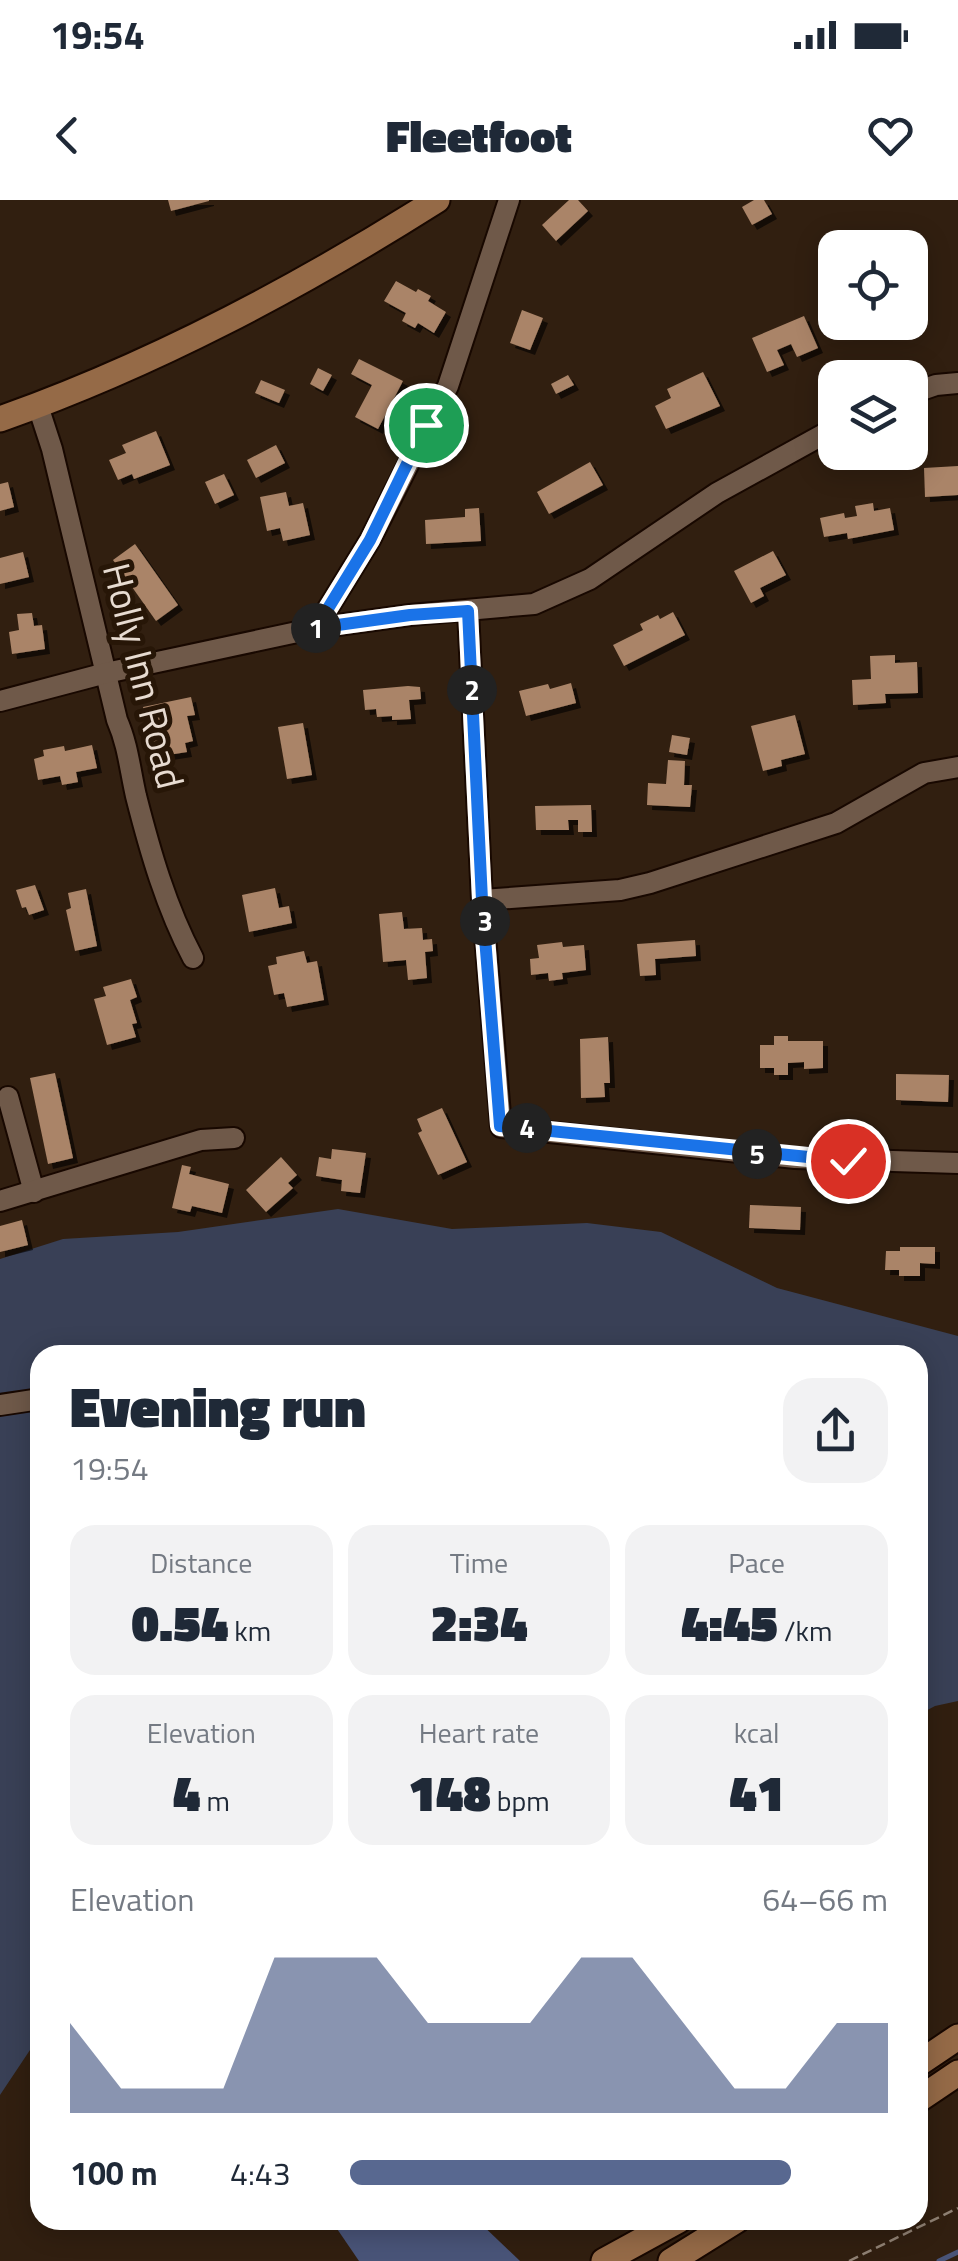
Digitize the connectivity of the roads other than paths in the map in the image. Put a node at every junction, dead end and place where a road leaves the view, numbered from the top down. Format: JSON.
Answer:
{"nodes":[{"id":1,"x":436,"y":200,"type":"edge"},
{"id":2,"x":509,"y":200,"type":"edge"},
{"id":3,"x":958,"y":383,"type":"edge"},
{"id":4,"x":928,"y":388,"type":"edge"},
{"id":5,"x":38,"y":406,"type":"junction"},
{"id":6,"x":0,"y":419,"type":"edge"},
{"id":7,"x":818,"y":437,"type":"edge"},
{"id":8,"x":468,"y":611,"type":"junction"},
{"id":9,"x":316,"y":628,"type":"junction"},
{"id":10,"x":106,"y":674,"type":"junction"},
{"id":11,"x":0,"y":701,"type":"edge"},
{"id":12,"x":958,"y":767,"type":"edge"},
{"id":13,"x":482,"y":900,"type":"junction"},
{"id":14,"x":193,"y":958,"type":"dead end"},
{"id":15,"x":8,"y":1097,"type":"dead end"},
{"id":16,"x":234,"y":1138,"type":"dead end"},
{"id":17,"x":958,"y":1162,"type":"edge"},
{"id":18,"x":34,"y":1192,"type":"junction"},
{"id":19,"x":0,"y":1201,"type":"edge"},
{"id":20,"x":30,"y":1401,"type":"edge"},
{"id":21,"x":0,"y":1406,"type":"edge"},
{"id":22,"x":958,"y":2037,"type":"edge"},
{"id":23,"x":928,"y":2057,"type":"edge"},
{"id":24,"x":958,"y":2072,"type":"edge"},
{"id":25,"x":928,"y":2093,"type":"edge"},
{"id":26,"x":661,"y":2230,"type":"edge"},
{"id":27,"x":720,"y":2230,"type":"edge"},
{"id":28,"x":604,"y":2261,"type":"edge"},
{"id":29,"x":671,"y":2261,"type":"edge"}],
"edges":[{"from":1,"to":5,"type":"main road"},
{"from":2,"to":9,"type":"street"},
{"from":3,"to":4,"type":"street"},
{"from":5,"to":6,"type":"main road"},
{"from":5,"to":10,"type":"street","name":"Holly Inn Road"},
{"from":7,"to":8,"type":"street"},
{"from":8,"to":9,"type":"street"},
{"from":8,"to":13,"type":"street"},
{"from":9,"to":10,"type":"street"},
{"from":10,"to":11,"type":"street"},
{"from":10,"to":14,"type":"street","name":"Holly Inn Road"},
{"from":12,"to":13,"type":"street"},
{"from":13,"to":17,"type":"street"},
{"from":15,"to":18,"type":"street"},
{"from":16,"to":18,"type":"street"},
{"from":18,"to":19,"type":"street"},
{"from":20,"to":21,"type":"street"},
{"from":22,"to":23,"type":"main road"},
{"from":24,"to":25,"type":"main road"},
{"from":26,"to":28,"type":"main road"},
{"from":27,"to":29,"type":"main road"}]}
